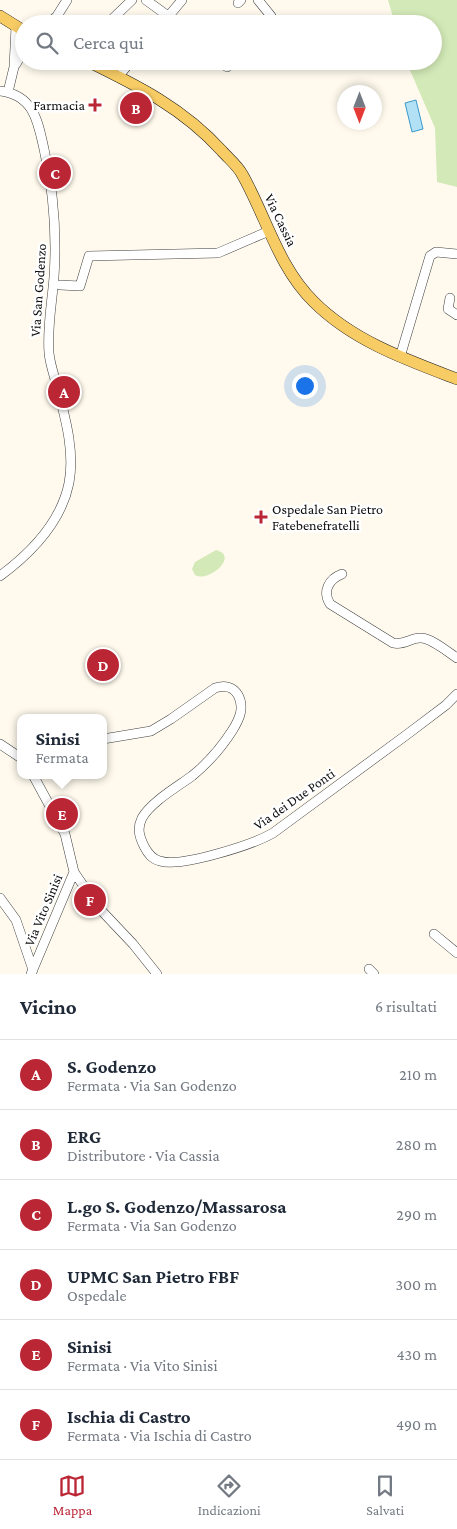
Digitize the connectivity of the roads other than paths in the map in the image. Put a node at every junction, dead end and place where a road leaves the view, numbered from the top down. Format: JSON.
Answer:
{"nodes":[{"id":1,"x":67,"y":0,"type":"edge"},
{"id":2,"x":132,"y":0,"type":"edge"},
{"id":3,"x":146,"y":0,"type":"edge"},
{"id":4,"x":182,"y":0,"type":"edge"},
{"id":5,"x":260,"y":0,"type":"edge"},
{"id":6,"x":59,"y":15,"type":"edge"},
{"id":7,"x":116,"y":15,"type":"edge"},
{"id":8,"x":167,"y":15,"type":"edge"},
{"id":9,"x":169,"y":15,"type":"edge"},
{"id":10,"x":270,"y":15,"type":"edge"},
{"id":11,"x":0,"y":16,"type":"edge"},
{"id":12,"x":15,"y":26,"type":"edge"},
{"id":13,"x":15,"y":60,"type":"edge"},
{"id":14,"x":14,"y":66,"type":"joint"},
{"id":15,"x":104,"y":70,"type":"edge"},
{"id":16,"x":124,"y":70,"type":"edge"},
{"id":17,"x":118,"y":77,"type":"junction"},
{"id":18,"x":4,"y":92,"type":"edge"},
{"id":19,"x":269,"y":231,"type":"junction"},
{"id":20,"x":457,"y":254,"type":"edge"},
{"id":21,"x":60,"y":285,"type":"dead end"},
{"id":22,"x":450,"y":298,"type":"dead end"},
{"id":23,"x":457,"y":315,"type":"edge"},
{"id":24,"x":400,"y":357,"type":"junction"},
{"id":25,"x":457,"y":379,"type":"edge"},
{"id":26,"x":342,"y":574,"type":"dead end"},
{"id":27,"x":0,"y":576,"type":"edge"},
{"id":28,"x":457,"y":658,"type":"edge"},
{"id":29,"x":457,"y":694,"type":"edge"},
{"id":30,"x":107,"y":737,"type":"edge"},
{"id":31,"x":0,"y":744,"type":"edge"},
{"id":32,"x":17,"y":755,"type":"edge"},
{"id":33,"x":35,"y":779,"type":"edge"},
{"id":34,"x":74,"y":872,"type":"junction"},
{"id":35,"x":0,"y":898,"type":"edge"},
{"id":36,"x":434,"y":934,"type":"dead end"},
{"id":37,"x":457,"y":953,"type":"edge"},
{"id":38,"x":32,"y":972,"type":"edge"},
{"id":39,"x":157,"y":974,"type":"edge"}],
"edges":[{"from":1,"to":6,"type":"street"},
{"from":2,"to":7,"type":"street"},
{"from":3,"to":8,"type":"street"},
{"from":4,"to":9,"type":"street"},
{"from":5,"to":10,"type":"street"},
{"from":11,"to":12,"type":"main road"},
{"from":13,"to":14,"type":"street"},
{"from":14,"to":18,"type":"street"},
{"from":15,"to":17,"type":"main road","name":"Via Cassia"},
{"from":16,"to":17,"type":"street"},
{"from":17,"to":19,"type":"main road","name":"Via Cassia"},
{"from":18,"to":27,"type":"street","name":"Via San Godenzo"},
{"from":19,"to":21,"type":"street"},
{"from":19,"to":24,"type":"main road","name":"Via Cassia"},
{"from":20,"to":24,"type":"street"},
{"from":22,"to":23,"type":"street"},
{"from":24,"to":25,"type":"main road","name":"Via Cassia"},
{"from":26,"to":28,"type":"street"},
{"from":29,"to":30,"type":"street","name":"Via dei Due Ponti"},
{"from":31,"to":32,"type":"street"},
{"from":33,"to":34,"type":"street","name":"Via Vito Sinisi"},
{"from":34,"to":38,"type":"street","name":"Via Vito Sinisi"},
{"from":34,"to":39,"type":"street"},
{"from":35,"to":38,"type":"street"},
{"from":36,"to":37,"type":"street"}]}
